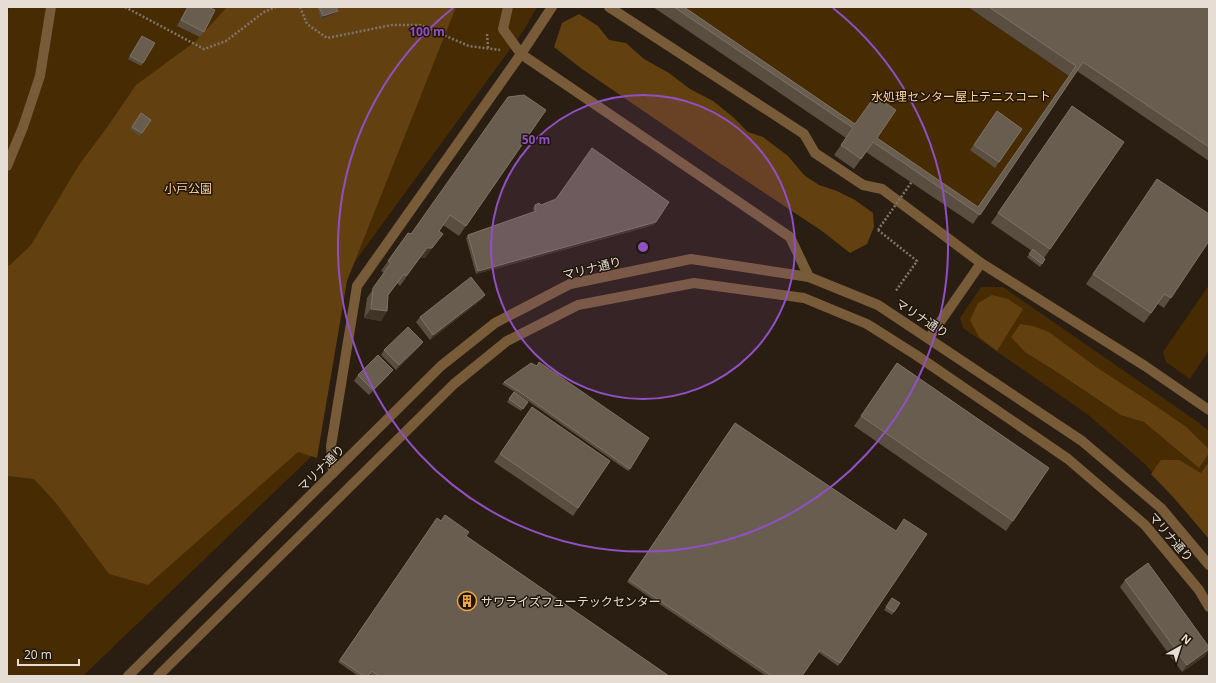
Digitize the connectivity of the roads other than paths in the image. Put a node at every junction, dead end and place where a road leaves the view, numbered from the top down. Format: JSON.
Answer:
{"nodes":[{"id":1,"x":51,"y":7,"type":"edge"},
{"id":2,"x":508,"y":7,"type":"edge"},
{"id":3,"x":552,"y":7,"type":"edge"},
{"id":4,"x":609,"y":7,"type":"edge"},
{"id":5,"x":521,"y":54,"type":"junction"},
{"id":6,"x":7,"y":166,"type":"edge"},
{"id":7,"x":981,"y":263,"type":"junction"},
{"id":8,"x":809,"y":277,"type":"junction"},
{"id":9,"x":929,"y":338,"type":"junction"},
{"id":10,"x":1209,"y":410,"type":"edge"},
{"id":11,"x":333,"y":473,"type":"junction"},
{"id":12,"x":1209,"y":565,"type":"edge"},
{"id":13,"x":1209,"y":607,"type":"edge"},
{"id":14,"x":128,"y":676,"type":"edge"},
{"id":15,"x":158,"y":676,"type":"edge"}],
"edges":[{"from":1,"to":6,"type":"street"},
{"from":2,"to":5,"type":"street"},
{"from":3,"to":5,"type":"street"},
{"from":4,"to":7,"type":"street"},
{"from":5,"to":8,"type":"street"},
{"from":5,"to":11,"type":"street"},
{"from":7,"to":9,"type":"street"},
{"from":7,"to":10,"type":"street"},
{"from":8,"to":9,"type":"street","name":"マリナ通り"},
{"from":8,"to":11,"type":"street","name":"マリナ通り"},
{"from":9,"to":12,"type":"street","name":"マリナ通り"},
{"from":11,"to":14,"type":"street","name":"マリナ通り"},
{"from":13,"to":15,"type":"street","name":"マリナ通り"}]}
